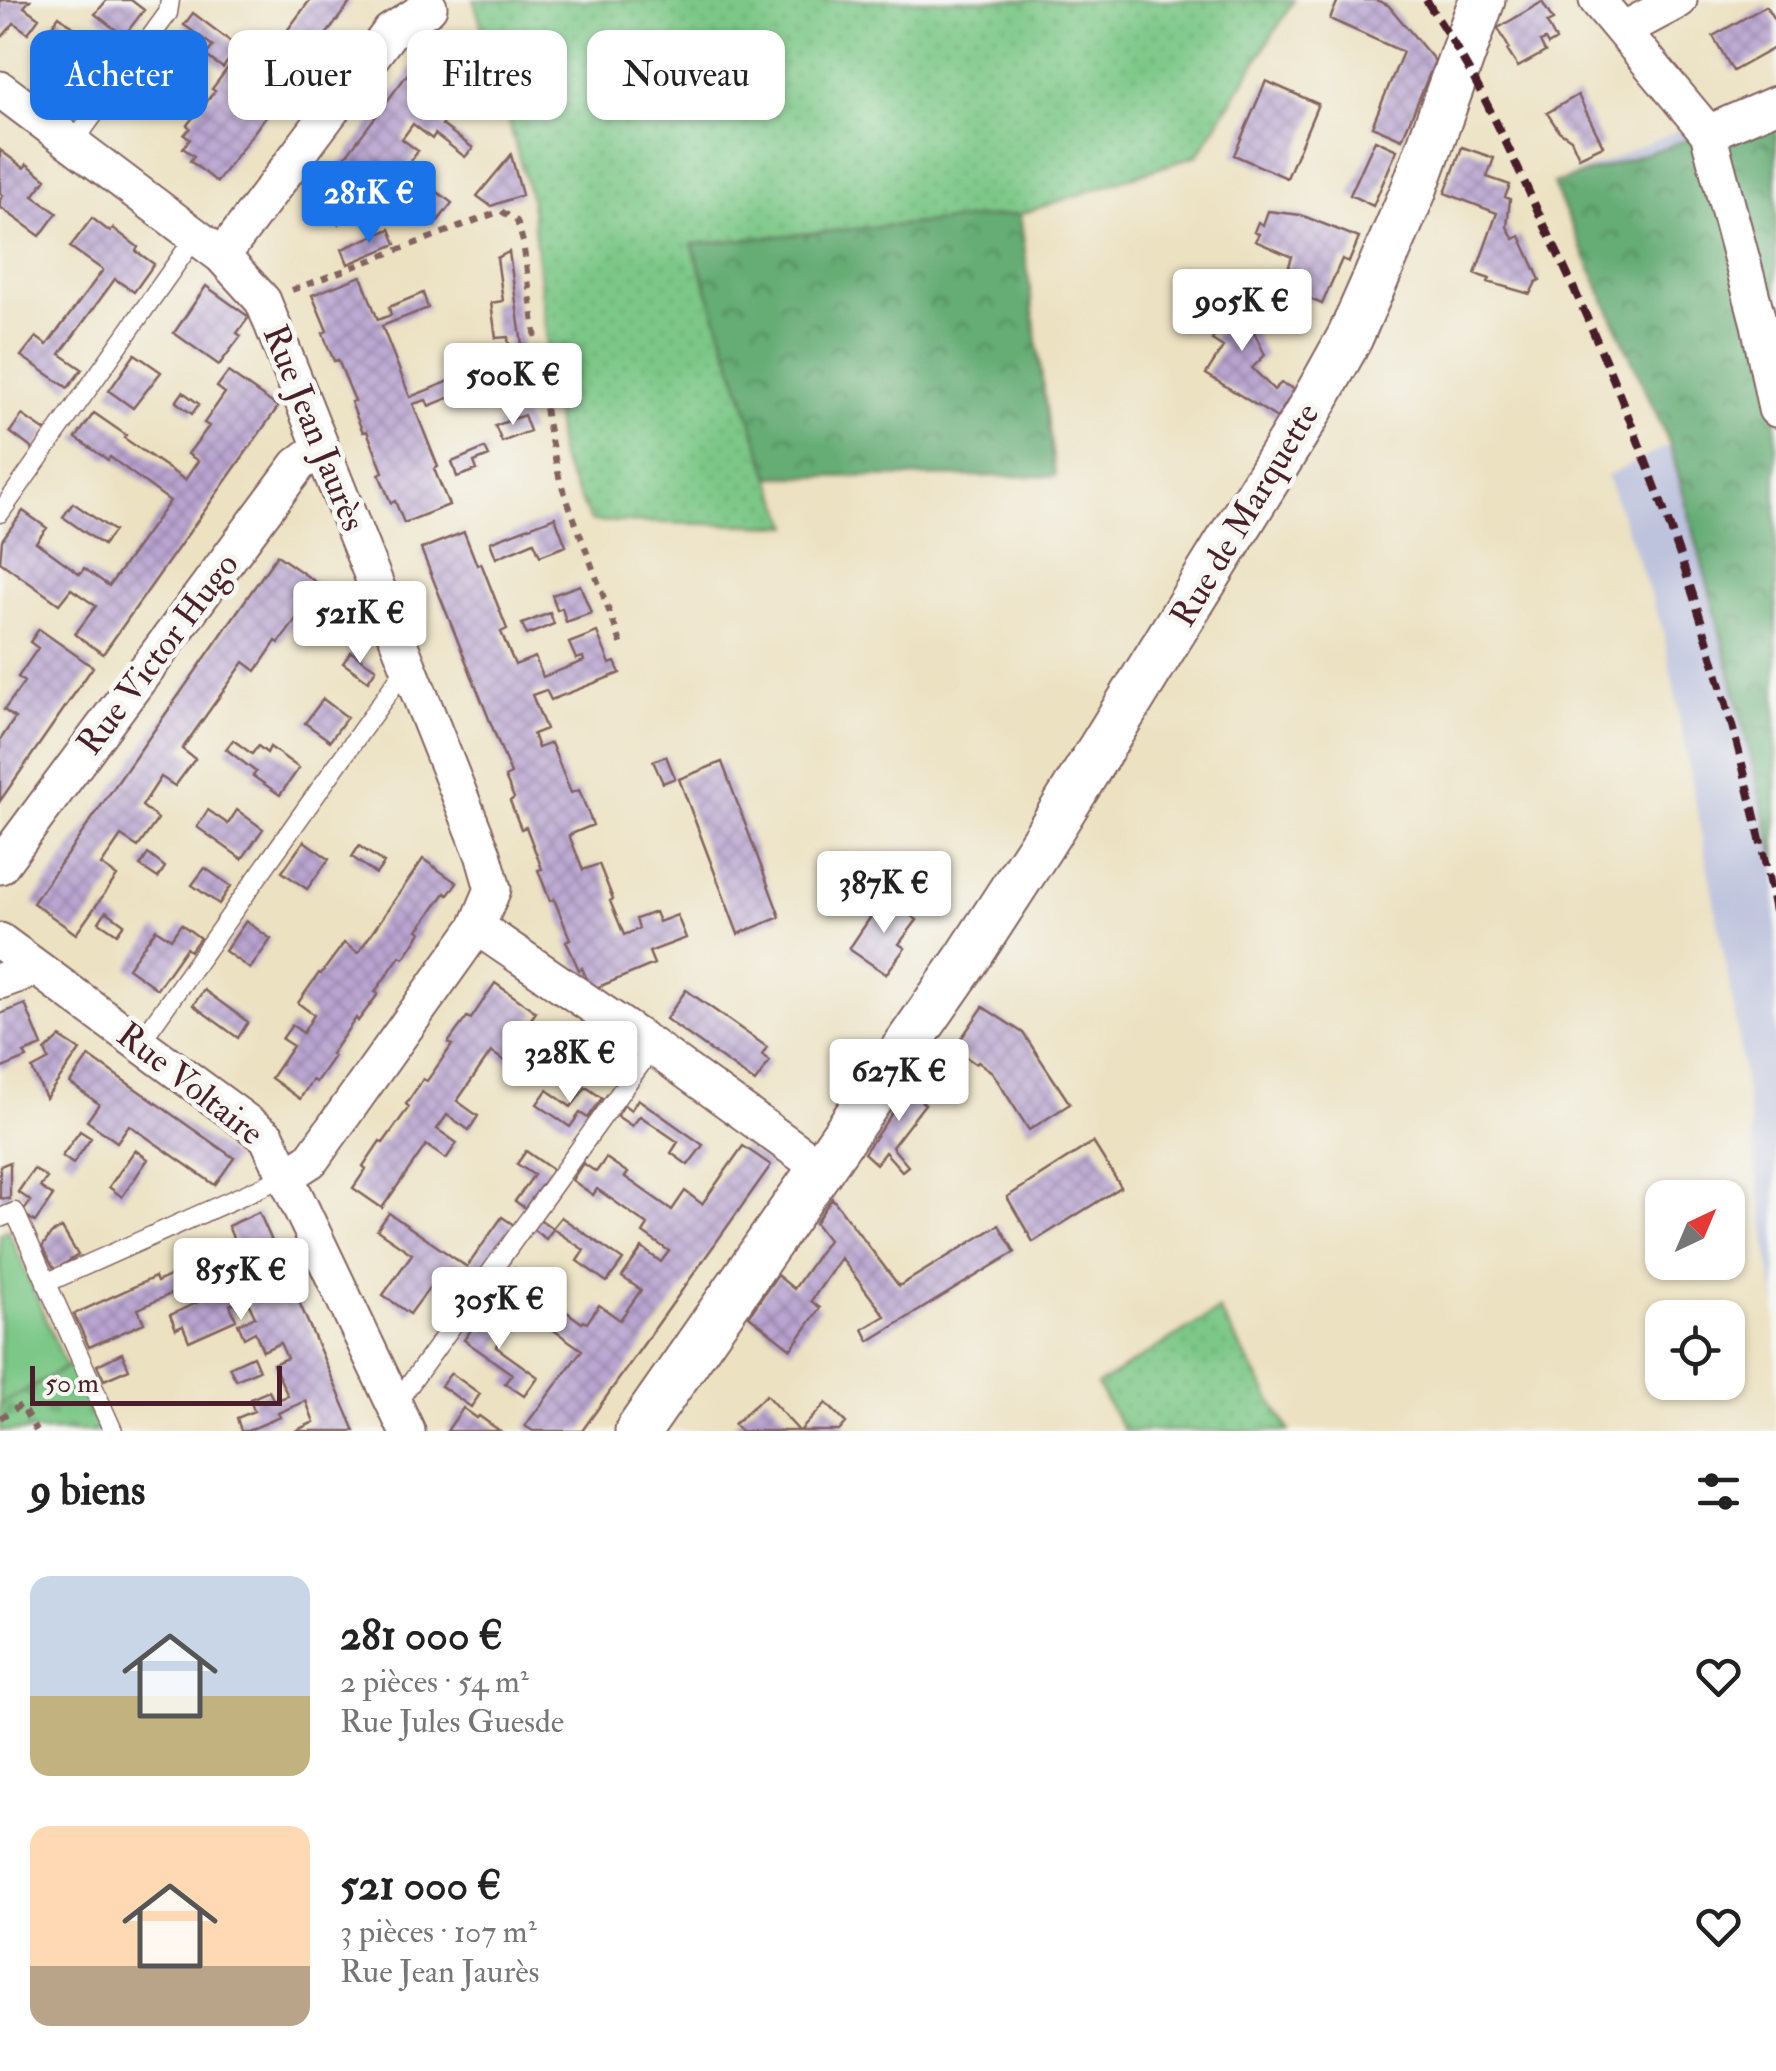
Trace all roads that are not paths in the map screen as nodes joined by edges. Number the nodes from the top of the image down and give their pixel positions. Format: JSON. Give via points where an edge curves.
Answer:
{"nodes":[{"id":1,"x":170,"y":0,"type":"edge"},
{"id":2,"x":1482,"y":0,"type":"edge"},
{"id":3,"x":1597,"y":0,"type":"edge"},
{"id":4,"x":1678,"y":0,"type":"edge"},
{"id":5,"x":429,"y":7,"type":"dead end"},
{"id":6,"x":1622,"y":30,"type":"junction"},
{"id":7,"x":0,"y":88,"type":"edge"},
{"id":8,"x":1776,"y":104,"type":"edge"},
{"id":9,"x":1708,"y":133,"type":"junction"},
{"id":10,"x":73,"y":143,"type":"junction"},
{"id":11,"x":209,"y":246,"type":"junction"},
{"id":12,"x":1776,"y":409,"type":"edge"},
{"id":13,"x":321,"y":448,"type":"junction"},
{"id":14,"x":0,"y":513,"type":"edge"},
{"id":15,"x":408,"y":664,"type":"junction"},
{"id":16,"x":0,"y":866,"type":"edge"},
{"id":17,"x":477,"y":927,"type":"junction"},
{"id":18,"x":0,"y":941,"type":"edge"},
{"id":19,"x":36,"y":968,"type":"junction"},
{"id":20,"x":0,"y":981,"type":"edge"},
{"id":21,"x":139,"y":1044,"type":"junction"},
{"id":22,"x":653,"y":1048,"type":"junction"},
{"id":23,"x":822,"y":1170,"type":"junction"},
{"id":24,"x":286,"y":1176,"type":"junction"},
{"id":25,"x":0,"y":1218,"type":"edge"},
{"id":26,"x":46,"y":1283,"type":"junction"},
{"id":27,"x":401,"y":1418,"type":"edge"},
{"id":28,"x":113,"y":1431,"type":"edge"},
{"id":29,"x":638,"y":1431,"type":"edge"}],
"edges":[{"from":1,"to":10,"type":"lane","via":[[168,13]]},
{"from":2,"to":23,"type":"street","name":"Rue de Marquette","via":[[1413,192],[1350,337],[1288,447],[1041,846]]},
{"from":3,"to":6,"type":"street"},
{"from":4,"to":6,"type":"street"},
{"from":5,"to":11,"type":"street","via":[[390,32]]},
{"from":6,"to":9,"type":"street"},
{"from":7,"to":10,"type":"street","name":"Rue Jean Jaurès"},
{"from":8,"to":9,"type":"street"},
{"from":9,"to":12,"type":"street"},
{"from":10,"to":11,"type":"street","name":"Rue Jean Jaurès"},
{"from":11,"to":13,"type":"street","name":"Rue Jean Jaurès","via":[[264,301]]},
{"from":11,"to":14,"type":"lane"},
{"from":13,"to":15,"type":"street","name":"Rue Jean Jaurès"},
{"from":13,"to":16,"type":"street","name":"Rue Victor Hugo","via":[[298,465]]},
{"from":15,"to":17,"type":"street","name":"Rue Jean Jaurès","via":[[493,889]]},
{"from":15,"to":21,"type":"lane"},
{"from":17,"to":22,"type":"street"},
{"from":17,"to":24,"type":"street","name":"Rue Jean Jaurès","via":[[311,1160]]},
{"from":18,"to":19,"type":"street","name":"Rue Voltaire"},
{"from":19,"to":20,"type":"street"},
{"from":19,"to":21,"type":"street","name":"Rue Voltaire"},
{"from":21,"to":24,"type":"street","name":"Rue Voltaire","via":[[267,1137]]},
{"from":22,"to":23,"type":"street"},
{"from":22,"to":27,"type":"lane"},
{"from":23,"to":29,"type":"street","name":"Rue de Marquette"},
{"from":24,"to":26,"type":"lane"},
{"from":24,"to":27,"type":"street","name":"Rue Voltaire"},
{"from":25,"to":26,"type":"lane","via":[[14,1212]]},
{"from":26,"to":28,"type":"lane"}]}
